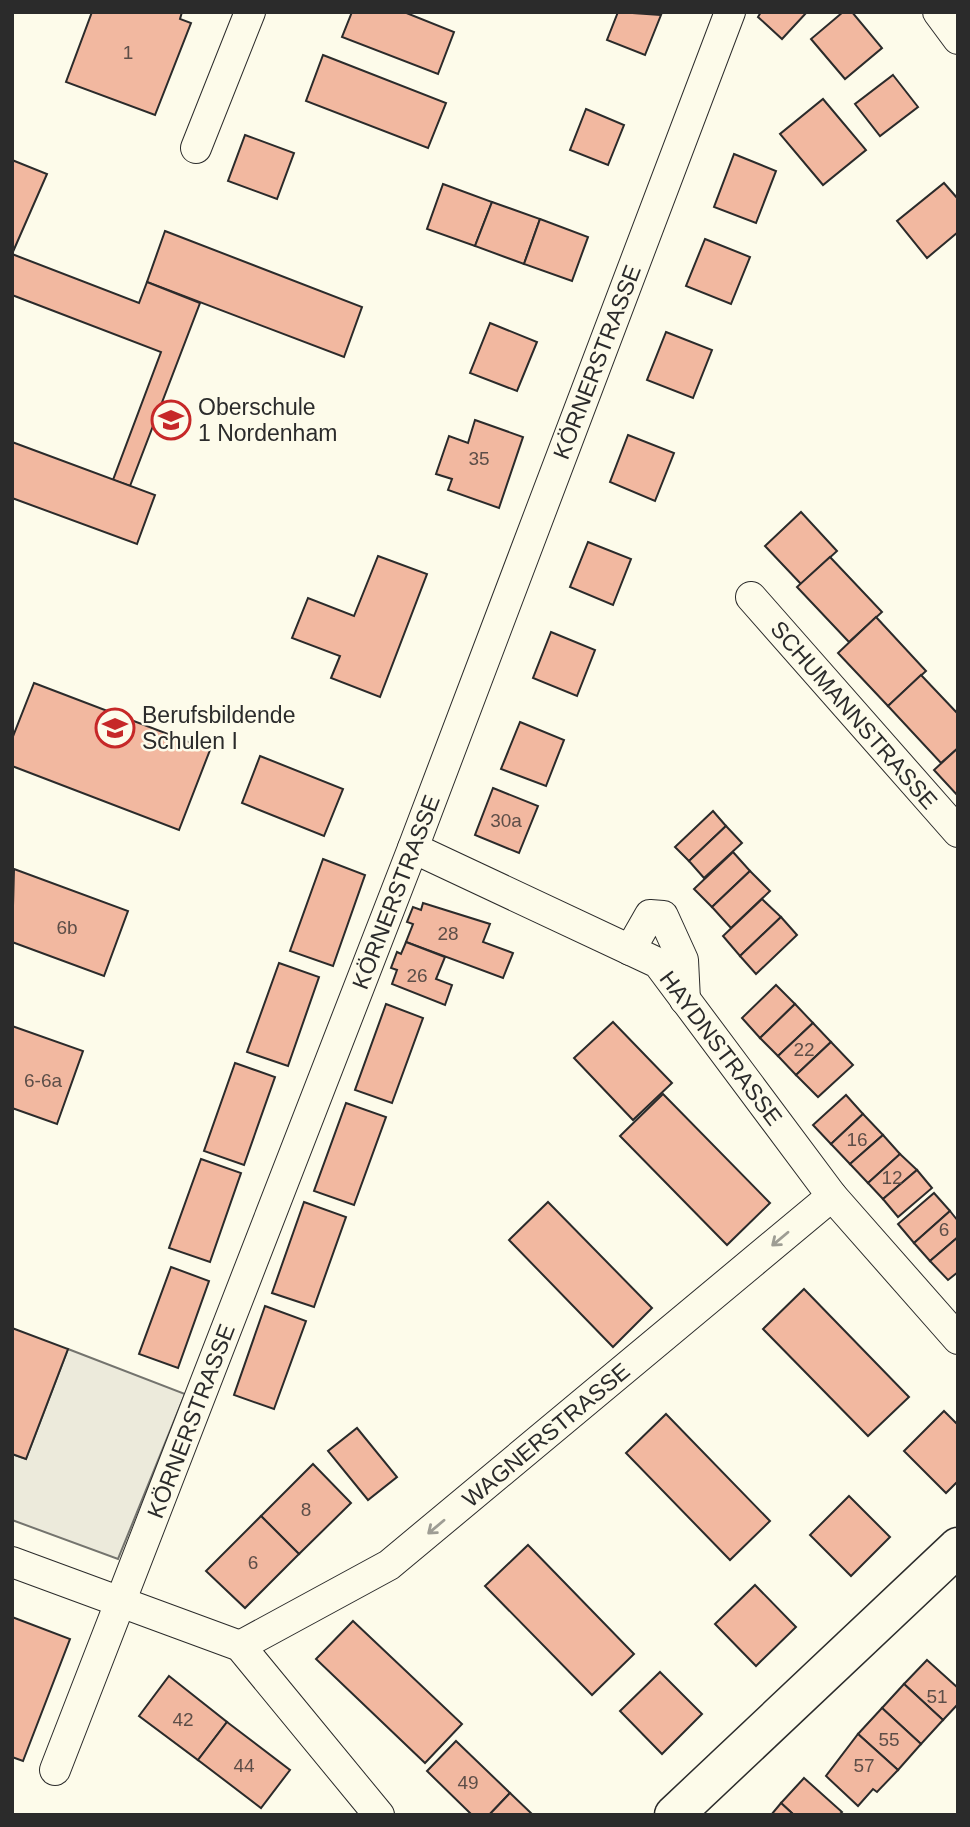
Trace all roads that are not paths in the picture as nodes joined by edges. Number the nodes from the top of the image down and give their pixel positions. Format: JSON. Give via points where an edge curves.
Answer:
{"nodes":[{"id":1,"x":250,"y":12,"type":"edge"},
{"id":2,"x":730,"y":12,"type":"edge"},
{"id":3,"x":938,"y":12,"type":"edge"},
{"id":4,"x":958,"y":39,"type":"edge"},
{"id":5,"x":196,"y":148,"type":"dead end"},
{"id":6,"x":751,"y":597,"type":"dead end"},
{"id":7,"x":958,"y":832,"type":"edge"},
{"id":8,"x":413,"y":848,"type":"junction"},
{"id":9,"x":630,"y":950,"type":"junction"},
{"id":10,"x":685,"y":1000,"type":"junction"},
{"id":11,"x":832,"y":1196,"type":"junction"},
{"id":12,"x":958,"y":1339,"type":"edge"},
{"id":13,"x":958,"y":1547,"type":"edge"},
{"id":14,"x":12,"y":1562,"type":"edge"},
{"id":15,"x":121,"y":1603,"type":"junction"},
{"id":16,"x":240,"y":1646,"type":"junction"},
{"id":17,"x":55,"y":1770,"type":"dead end"},
{"id":18,"x":379,"y":1815,"type":"edge"},
{"id":19,"x":674,"y":1815,"type":"edge"}],
"edges":[{"from":1,"to":5,"type":"street"},
{"from":2,"to":8,"type":"street","name":"KÖRNERSTRASSE"},
{"from":3,"to":4,"type":"street"},
{"from":6,"to":7,"type":"street","name":"SCHUMANNSTRASSE"},
{"from":8,"to":9,"type":"street","name":"HAYDNSTRASSE"},
{"from":8,"to":15,"type":"street","name":"KÖRNERSTRASSE"},
{"from":9,"to":10,"type":"street","name":"HAYDNSTRASSE","via":[[658,964]]},
{"from":9,"to":10,"type":"street","via":[[650,915],[663,916],[683,960]]},
{"from":10,"to":11,"type":"street","name":"HAYDNSTRASSE"},
{"from":11,"to":12,"type":"street","name":"HAYDNSTRASSE"},
{"from":11,"to":16,"type":"street","name":"WAGNERSTRASSE","one_way":true,"via":[[389,1565]]},
{"from":13,"to":19,"type":"street"},
{"from":14,"to":15,"type":"street"},
{"from":15,"to":16,"type":"street"},
{"from":15,"to":17,"type":"street","name":"KÖRNERSTRASSE"},
{"from":16,"to":18,"type":"street"}]}
